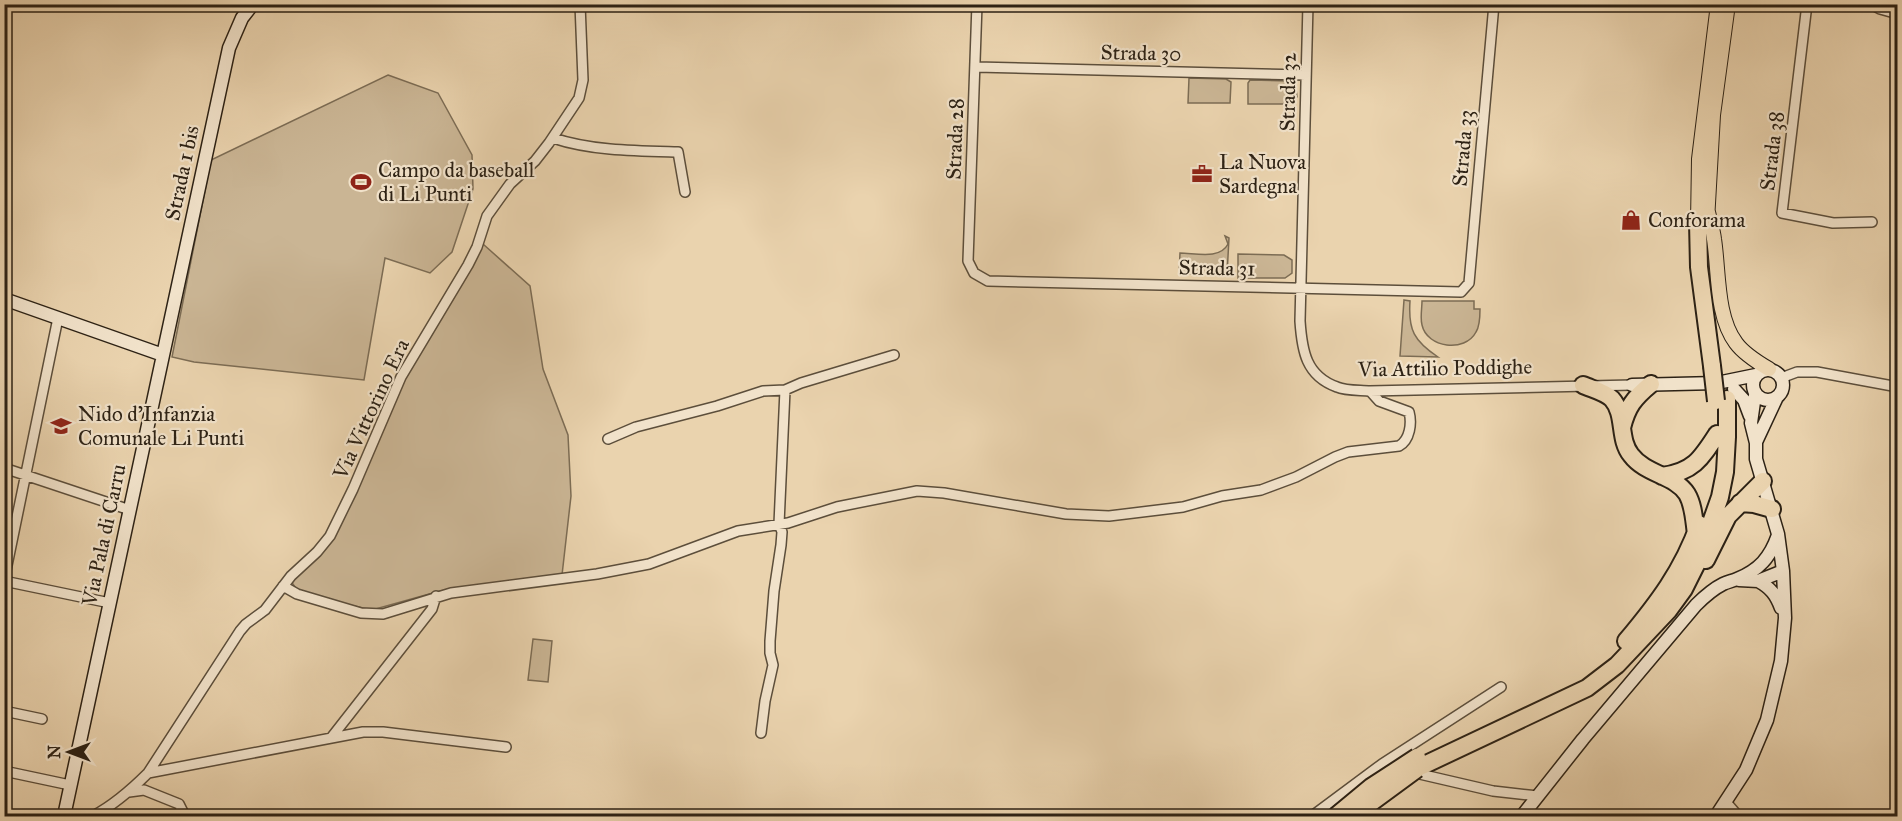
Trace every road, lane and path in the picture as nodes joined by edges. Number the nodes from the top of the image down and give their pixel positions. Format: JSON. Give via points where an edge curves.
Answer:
{"nodes":[{"id":1,"x":253,"y":4,"type":"edge"},
{"id":2,"x":580,"y":4,"type":"edge"},
{"id":3,"x":977,"y":4,"type":"edge"},
{"id":4,"x":1308,"y":4,"type":"edge"},
{"id":5,"x":1494,"y":4,"type":"edge"},
{"id":6,"x":1718,"y":4,"type":"edge"},
{"id":7,"x":1728,"y":4,"type":"edge"},
{"id":8,"x":1808,"y":4,"type":"edge"},
{"id":9,"x":1871,"y":4,"type":"edge"},
{"id":10,"x":1898,"y":14,"type":"edge"},
{"id":11,"x":976,"y":67,"type":"junction"},
{"id":12,"x":1306,"y":75,"type":"junction"},
{"id":13,"x":553,"y":138,"type":"junction"},
{"id":14,"x":685,"y":192,"type":"dead end"},
{"id":15,"x":1704,"y":218,"type":"junction"},
{"id":16,"x":1872,"y":222,"type":"dead end"},
{"id":17,"x":974,"y":273,"type":"joint"},
{"id":18,"x":1301,"y":288,"type":"junction"},
{"id":19,"x":1461,"y":292,"type":"joint"},
{"id":20,"x":4,"y":299,"type":"edge"},
{"id":21,"x":58,"y":318,"type":"junction"},
{"id":22,"x":163,"y":355,"type":"junction"},
{"id":23,"x":894,"y":355,"type":"dead end"},
{"id":24,"x":1762,"y":372,"type":"junction"},
{"id":25,"x":1781,"y":378,"type":"junction"},
{"id":26,"x":1717,"y":383,"type":"junction"},
{"id":27,"x":1651,"y":384,"type":"junction"},
{"id":28,"x":1583,"y":385,"type":"junction"},
{"id":29,"x":1632,"y":385,"type":"junction"},
{"id":30,"x":1898,"y":387,"type":"edge"},
{"id":31,"x":784,"y":390,"type":"junction"},
{"id":32,"x":1370,"y":391,"type":"junction"},
{"id":33,"x":1755,"y":394,"type":"junction"},
{"id":34,"x":1726,"y":396,"type":"junction"},
{"id":35,"x":1777,"y":397,"type":"junction"},
{"id":36,"x":1619,"y":412,"type":"junction"},
{"id":37,"x":1751,"y":423,"type":"junction"},
{"id":38,"x":1622,"y":429,"type":"junction"},
{"id":39,"x":1717,"y":434,"type":"junction"},
{"id":40,"x":609,"y":439,"type":"dead end"},
{"id":41,"x":1756,"y":443,"type":"junction"},
{"id":42,"x":4,"y":468,"type":"edge"},
{"id":43,"x":25,"y":476,"type":"junction"},
{"id":44,"x":1662,"y":477,"type":"junction"},
{"id":45,"x":1763,"y":482,"type":"junction"},
{"id":46,"x":1740,"y":503,"type":"junction"},
{"id":47,"x":1772,"y":509,"type":"junction"},
{"id":48,"x":130,"y":510,"type":"junction"},
{"id":49,"x":779,"y":524,"type":"junction"},
{"id":50,"x":1696,"y":534,"type":"junction"},
{"id":51,"x":1778,"y":534,"type":"junction"},
{"id":52,"x":1783,"y":571,"type":"junction"},
{"id":53,"x":1754,"y":577,"type":"junction"},
{"id":54,"x":4,"y":580,"type":"edge"},
{"id":55,"x":283,"y":586,"type":"junction"},
{"id":56,"x":1684,"y":589,"type":"junction"},
{"id":57,"x":436,"y":596,"type":"junction"},
{"id":58,"x":110,"y":603,"type":"junction"},
{"id":59,"x":1785,"y":618,"type":"junction"},
{"id":60,"x":1501,"y":687,"type":"dead end"},
{"id":61,"x":4,"y":711,"type":"edge"},
{"id":62,"x":42,"y":719,"type":"dead end"},
{"id":63,"x":761,"y":733,"type":"dead end"},
{"id":64,"x":331,"y":738,"type":"junction"},
{"id":65,"x":506,"y":747,"type":"dead end"},
{"id":66,"x":1419,"y":762,"type":"junction"},
{"id":67,"x":1382,"y":764,"type":"junction"},
{"id":68,"x":4,"y":771,"type":"edge"},
{"id":69,"x":148,"y":773,"type":"junction"},
{"id":70,"x":70,"y":785,"type":"junction"},
{"id":71,"x":129,"y":792,"type":"junction"},
{"id":72,"x":1538,"y":796,"type":"junction"},
{"id":73,"x":1726,"y":802,"type":"junction"},
{"id":74,"x":64,"y":816,"type":"edge"},
{"id":75,"x":93,"y":816,"type":"edge"},
{"id":76,"x":187,"y":816,"type":"edge"},
{"id":77,"x":1312,"y":816,"type":"edge"},
{"id":78,"x":1336,"y":816,"type":"edge"},
{"id":79,"x":1353,"y":816,"type":"edge"},
{"id":80,"x":1522,"y":816,"type":"edge"},
{"id":81,"x":1716,"y":816,"type":"edge"},
{"id":82,"x":1738,"y":816,"type":"edge"}],
"edges":[{"from":1,"to":22,"type":"street","name":"Strada 1 bis","via":[[229,48]]},
{"from":2,"to":13,"type":"street","name":"Via Vittorino Era","via":[[582,91]]},
{"from":3,"to":11,"type":"street","name":"Strada 28"},
{"from":4,"to":12,"type":"street","name":"Strada 32"},
{"from":5,"to":19,"type":"street","name":"Strada 33","via":[[1469,283]]},
{"from":6,"to":15,"type":"main road","via":[[1699,159]]},
{"from":7,"to":15,"type":"main road"},
{"from":8,"to":16,"type":"street","name":"Strada 38","via":[[1782,213],[1833,223]]},
{"from":9,"to":10,"type":"street"},
{"from":11,"to":12,"type":"street","name":"Strada 30"},
{"from":11,"to":17,"type":"street","name":"Strada 28","via":[[968,261]]},
{"from":12,"to":18,"type":"street","name":"Strada 32"},
{"from":13,"to":14,"type":"street","via":[[572,144],[678,152]]},
{"from":13,"to":55,"type":"street","name":"Via Vittorino Era","via":[[510,184],[487,216],[468,265],[401,377],[330,536]]},
{"from":15,"to":24,"type":"main road","via":[[1714,238],[1725,324]]},
{"from":15,"to":34,"type":"highway","bridge":true,"via":[[1699,267]]},
{"from":17,"to":18,"type":"street","name":"Strada 31","via":[[988,281]]},
{"from":18,"to":19,"type":"street","name":"Strada 31"},
{"from":18,"to":32,"type":"street","name":"Via Attilio Poddighe","via":[[1302,345],[1309,365],[1319,378],[1338,388]]},
{"from":20,"to":21,"type":"street"},
{"from":21,"to":22,"type":"street"},
{"from":21,"to":43,"type":"street"},
{"from":22,"to":48,"type":"street","name":"Via Pala di Carru"},
{"from":23,"to":31,"type":"street"},
{"from":24,"to":25,"type":"street","via":[[1776,372]]},
{"from":24,"to":26,"type":"street"},
{"from":24,"to":33,"type":"street","via":[[1752,384]]},
{"from":25,"to":30,"type":"street","via":[[1797,372],[1816,372]]},
{"from":25,"to":35,"type":"street","via":[[1783,389]]},
{"from":26,"to":27,"type":"street"},
{"from":26,"to":34,"type":"street"},
{"from":27,"to":29,"type":"street"},
{"from":27,"to":38,"type":"highway","via":[[1636,396]]},
{"from":28,"to":29,"type":"street","name":"Via Attilio Poddighe"},
{"from":28,"to":32,"type":"street","name":"Via Attilio Poddighe"},
{"from":28,"to":36,"type":"highway","via":[[1611,399]]},
{"from":29,"to":36,"type":"highway"},
{"from":31,"to":40,"type":"street","via":[[763,391],[636,427]]},
{"from":31,"to":49,"type":"street"},
{"from":32,"to":49,"type":"street","via":[[1379,402],[1409,411],[1405,443],[1348,452],[1261,490],[1183,507],[1100,516],[917,491]]},
{"from":33,"to":34,"type":"street"},
{"from":33,"to":35,"type":"street","via":[[1763,400]]},
{"from":33,"to":37,"type":"street"},
{"from":34,"to":37,"type":"street","via":[[1744,400]]},
{"from":34,"to":39,"type":"highway"},
{"from":34,"to":56,"type":"highway","via":[[1725,472],[1720,496]]},
{"from":35,"to":41,"type":"street"},
{"from":36,"to":38,"type":"highway"},
{"from":37,"to":41,"type":"street"},
{"from":38,"to":44,"type":"highway","via":[[1629,454],[1642,468]]},
{"from":39,"to":44,"type":"highway","via":[[1701,459],[1690,468]]},
{"from":39,"to":50,"type":"highway","via":[[1709,494]]},
{"from":41,"to":45,"type":"street"},
{"from":42,"to":43,"type":"street"},
{"from":43,"to":48,"type":"street"},
{"from":43,"to":54,"type":"street"},
{"from":44,"to":50,"type":"highway","via":[[1677,483],[1686,494]]},
{"from":45,"to":46,"type":"highway"},
{"from":45,"to":47,"type":"street"},
{"from":46,"to":47,"type":"highway"},
{"from":46,"to":56,"type":"highway","via":[[1728,516],[1700,571]]},
{"from":47,"to":51,"type":"street"},
{"from":48,"to":58,"type":"street","name":"Via Pala di Carru"},
{"from":49,"to":57,"type":"street","via":[[738,531],[664,559],[616,571]]},
{"from":49,"to":63,"type":"street","via":[[782,532],[772,621],[772,665]]},
{"from":50,"to":66,"type":"highway","via":[[1662,597],[1622,647],[1591,672]]},
{"from":51,"to":52,"type":"street"},
{"from":51,"to":53,"type":"street","via":[[1767,560]]},
{"from":52,"to":53,"type":"street","via":[[1768,568]]},
{"from":52,"to":59,"type":"street"},
{"from":53,"to":59,"type":"street","via":[[1776,596]]},
{"from":53,"to":72,"type":"street","via":[[1724,584],[1696,605]]},
{"from":54,"to":58,"type":"street"},
{"from":55,"to":57,"type":"street","via":[[297,594],[374,614]]},
{"from":55,"to":69,"type":"street","name":"Via Vittorino Era","via":[[265,610],[240,631]]},
{"from":56,"to":66,"type":"highway","via":[[1635,647],[1587,688]]},
{"from":57,"to":64,"type":"street","via":[[432,609]]},
{"from":58,"to":70,"type":"street","name":"Via Pala di Carru"},
{"from":59,"to":73,"type":"street","via":[[1781,661],[1767,720],[1746,770]]},
{"from":60,"to":67,"type":"street"},
{"from":61,"to":62,"type":"street"},
{"from":64,"to":65,"type":"street","via":[[383,732]]},
{"from":64,"to":69,"type":"street"},
{"from":66,"to":78,"type":"highway","bridge":true,"via":[[1371,786]]},
{"from":66,"to":79,"type":"highway","bridge":true},
{"from":67,"to":72,"type":"street","via":[[1483,789]]},
{"from":67,"to":77,"type":"street"},
{"from":68,"to":70,"type":"street"},
{"from":69,"to":71,"type":"street","name":"Via Vittorino Era"},
{"from":70,"to":74,"type":"street","name":"Via Pala di Carru"},
{"from":71,"to":75,"type":"street","name":"Via Vittorino Era"},
{"from":71,"to":76,"type":"street","via":[[144,790],[179,804]]},
{"from":72,"to":80,"type":"street"},
{"from":73,"to":81,"type":"street"},
{"from":73,"to":82,"type":"street"}]}
